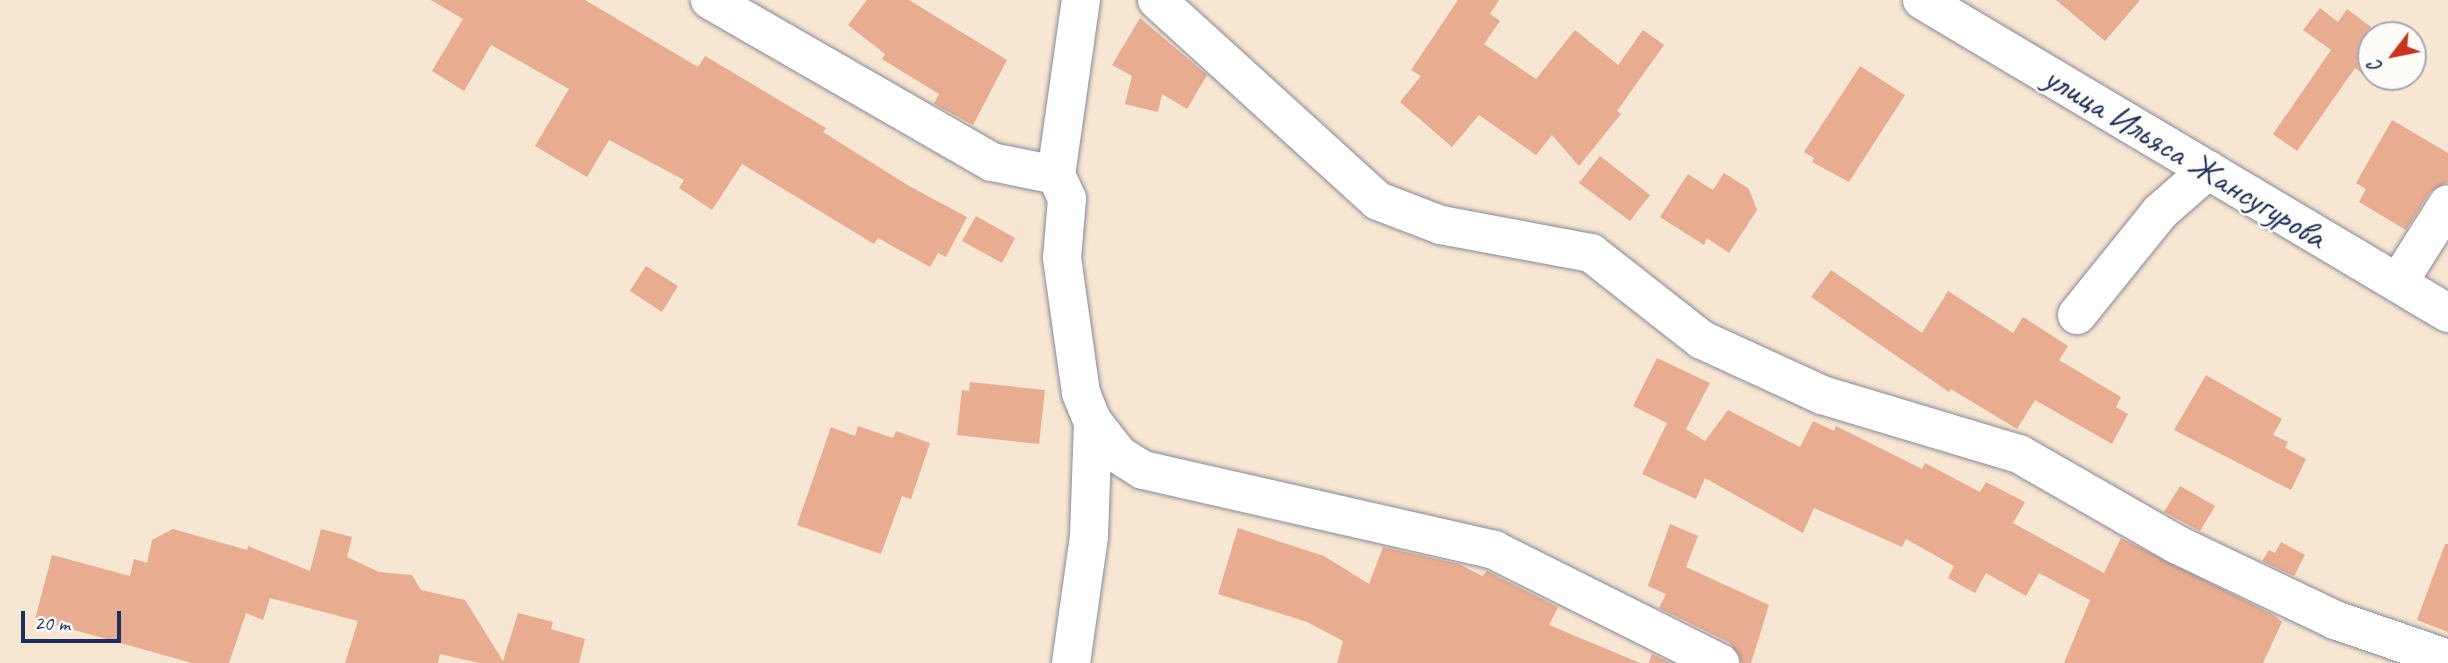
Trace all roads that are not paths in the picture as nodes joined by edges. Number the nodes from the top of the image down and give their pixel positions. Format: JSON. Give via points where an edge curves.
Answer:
{"nodes":[{"id":1,"x":710,"y":0,"type":"edge"},
{"id":2,"x":1081,"y":0,"type":"edge"},
{"id":3,"x":1157,"y":0,"type":"edge"},
{"id":4,"x":1922,"y":0,"type":"edge"},
{"id":5,"x":2208,"y":170,"type":"junction"},
{"id":6,"x":1056,"y":175,"type":"junction"},
{"id":7,"x":2448,"y":204,"type":"edge"},
{"id":8,"x":2398,"y":283,"type":"junction"},
{"id":9,"x":2448,"y":313,"type":"edge"},
{"id":10,"x":2077,"y":315,"type":"dead end"},
{"id":11,"x":1093,"y":422,"type":"junction"},
{"id":12,"x":2448,"y":659,"type":"edge"},
{"id":13,"x":1070,"y":663,"type":"edge"},
{"id":14,"x":1720,"y":663,"type":"edge"}],
"edges":[{"from":1,"to":6,"type":"street","via":[[992,162]]},
{"from":2,"to":6,"type":"street"},
{"from":3,"to":12,"type":"street","via":[[1378,201],[1441,225],[1591,253],[1702,340],[1822,395],[2019,454],[2214,562],[2334,620]]},
{"from":4,"to":5,"type":"street","name":"улица Ильяса Жансугурова"},
{"from":5,"to":8,"type":"street","name":"улица Ильяса Жансугурова"},
{"from":5,"to":10,"type":"street","via":[[2160,212]]},
{"from":6,"to":11,"type":"street","via":[[1067,199],[1062,258],[1081,393]]},
{"from":7,"to":8,"type":"street"},
{"from":8,"to":9,"type":"street","name":"улица Ильяса Жансугурова"},
{"from":11,"to":13,"type":"street","via":[[1090,536]]},
{"from":11,"to":14,"type":"street","via":[[1119,455],[1143,470],[1493,550]]}]}
